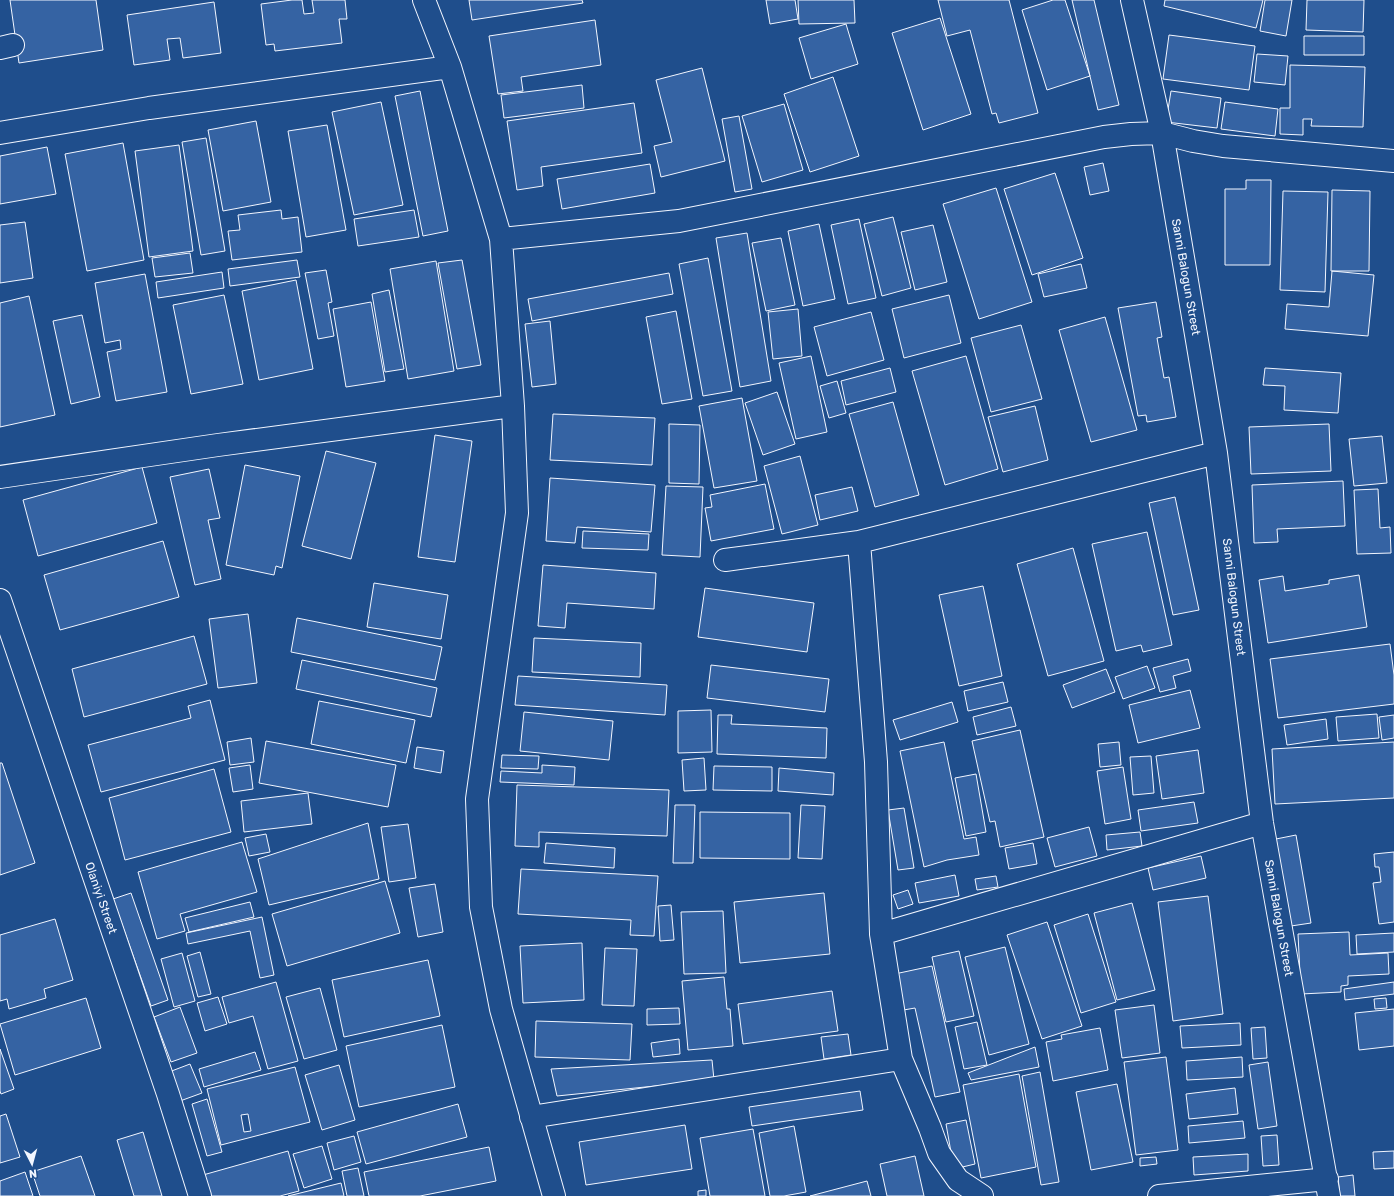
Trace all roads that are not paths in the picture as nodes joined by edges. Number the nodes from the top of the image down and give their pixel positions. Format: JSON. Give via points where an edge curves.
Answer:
{"nodes":[{"id":1,"x":424,"y":0,"type":"edge"},
{"id":2,"x":1132,"y":0,"type":"edge"},
{"id":3,"x":450,"y":67,"type":"junction"},
{"id":4,"x":0,"y":133,"type":"edge"},
{"id":5,"x":1162,"y":133,"type":"junction"},
{"id":6,"x":1394,"y":161,"type":"edge"},
{"id":7,"x":501,"y":239,"type":"junction"},
{"id":8,"x":513,"y":406,"type":"junction"},
{"id":9,"x":1216,"y":453,"type":"junction"},
{"id":10,"x":0,"y":477,"type":"edge"},
{"id":11,"x":859,"y":542,"type":"junction"},
{"id":12,"x":725,"y":560,"type":"dead end"},
{"id":13,"x":0,"y":600,"type":"edge"},
{"id":14,"x":1262,"y":823,"type":"junction"},
{"id":15,"x":881,"y":934,"type":"junction"},
{"id":16,"x":901,"y":1059,"type":"junction"},
{"id":17,"x":532,"y":1117,"type":"junction"},
{"id":18,"x":1328,"y":1188,"type":"edge"},
{"id":19,"x":200,"y":1196,"type":"edge"},
{"id":20,"x":554,"y":1196,"type":"edge"},
{"id":21,"x":982,"y":1196,"type":"edge"},
{"id":22,"x":1160,"y":1196,"type":"edge"}],
"edges":[{"from":1,"to":3,"type":"street"},
{"from":2,"to":5,"type":"street","name":"Sanni Balogun Street"},
{"from":3,"to":4,"type":"street","via":[[149,108]]},
{"from":3,"to":7,"type":"street"},
{"from":5,"to":6,"type":"street","via":[[1223,146]]},
{"from":5,"to":7,"type":"street","via":[[1104,136],[679,221]]},
{"from":5,"to":9,"type":"street","name":"Sanni Balogun Street"},
{"from":7,"to":8,"type":"street"},
{"from":8,"to":10,"type":"street"},
{"from":8,"to":17,"type":"street","via":[[517,513],[477,799],[481,907],[501,1009]]},
{"from":9,"to":11,"type":"street"},
{"from":9,"to":14,"type":"street","name":"Sanni Balogun Street"},
{"from":11,"to":12,"type":"street"},
{"from":11,"to":15,"type":"street","via":[[876,762]]},
{"from":13,"to":19,"type":"street","name":"Olaniyi Street","via":[[168,1094]]},
{"from":14,"to":15,"type":"street"},
{"from":14,"to":18,"type":"street","name":"Sanni Balogun Street"},
{"from":15,"to":16,"type":"street"},
{"from":16,"to":17,"type":"street"},
{"from":16,"to":21,"type":"street","via":[[939,1153],[958,1180]]},
{"from":17,"to":20,"type":"street"},
{"from":18,"to":22,"type":"street"}]}
